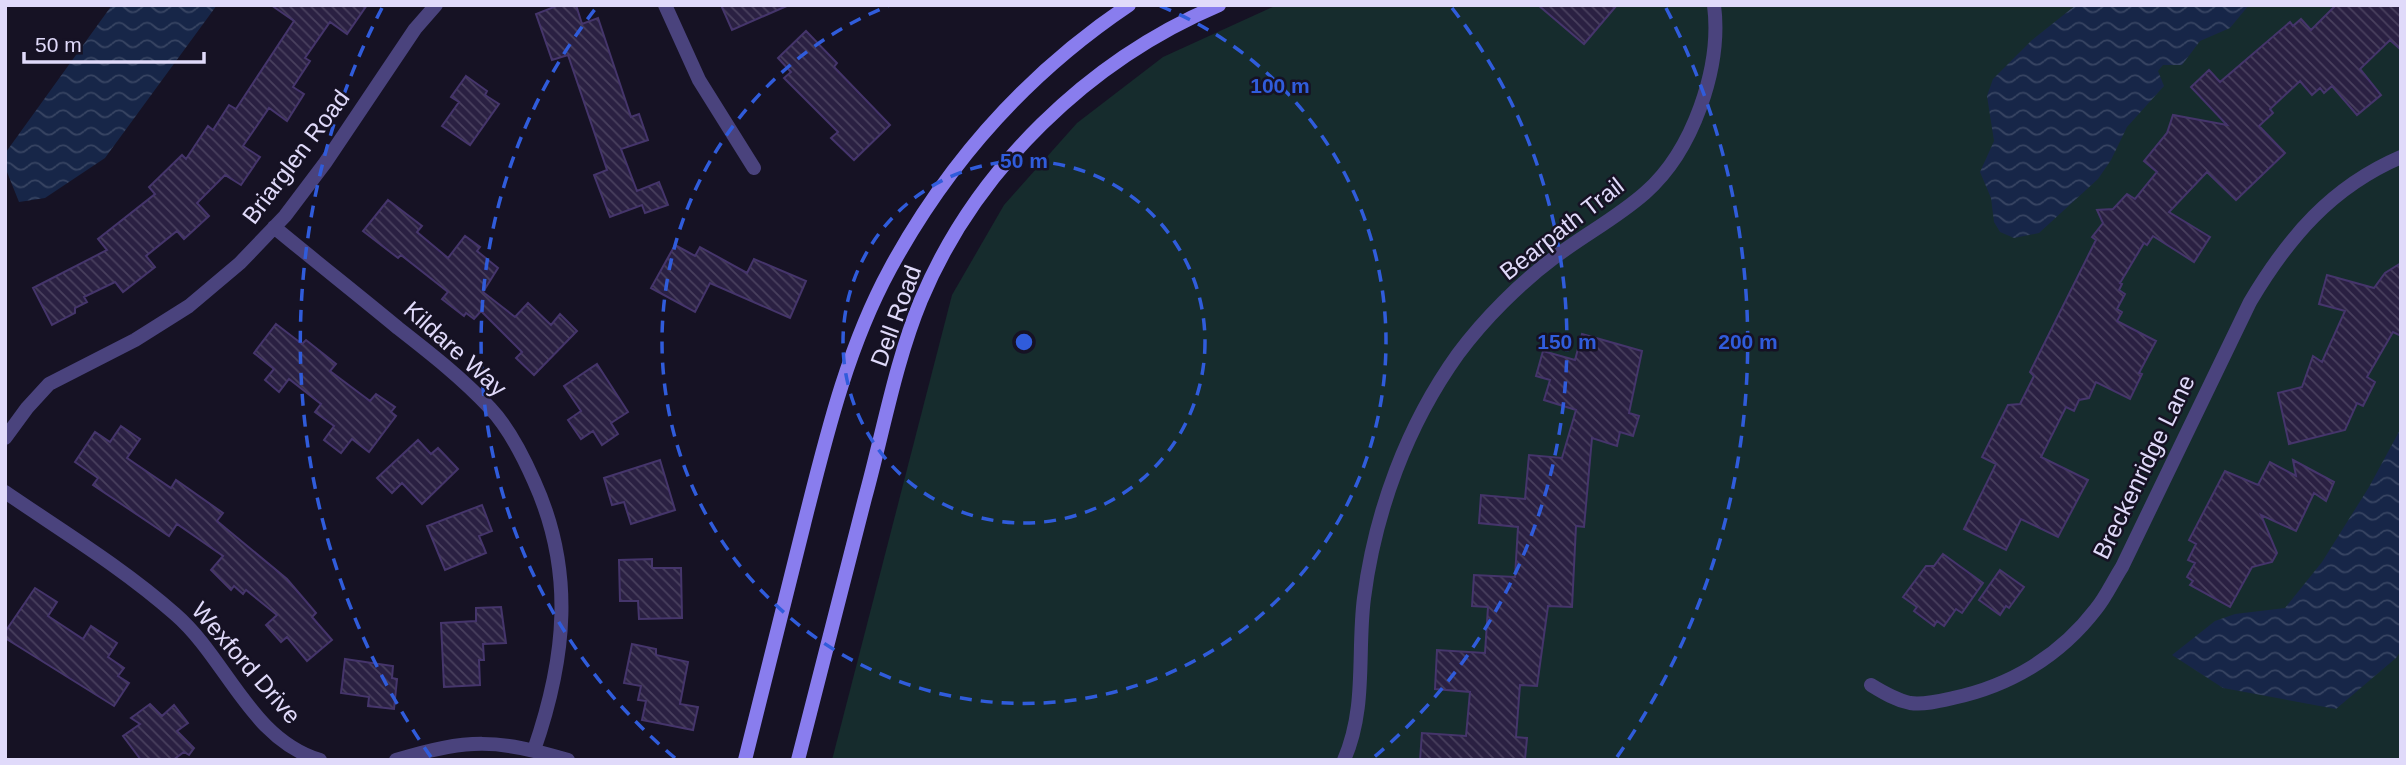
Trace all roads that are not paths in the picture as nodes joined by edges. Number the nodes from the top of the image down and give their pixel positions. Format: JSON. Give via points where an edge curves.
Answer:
{"nodes":[{"id":1,"x":436,"y":5,"type":"edge"},
{"id":2,"x":665,"y":5,"type":"edge"},
{"id":3,"x":1129,"y":5,"type":"edge"},
{"id":4,"x":1219,"y":5,"type":"edge"},
{"id":5,"x":1714,"y":5,"type":"edge"},
{"id":6,"x":2401,"y":157,"type":"edge"},
{"id":7,"x":754,"y":168,"type":"dead end"},
{"id":8,"x":274,"y":227,"type":"junction"},
{"id":9,"x":5,"y":439,"type":"edge"},
{"id":10,"x":5,"y":492,"type":"edge"},
{"id":11,"x":1871,"y":685,"type":"dead end"},
{"id":12,"x":534,"y":750,"type":"junction"},
{"id":13,"x":318,"y":759,"type":"edge"},
{"id":14,"x":396,"y":760,"type":"edge"},
{"id":15,"x":568,"y":760,"type":"edge"},
{"id":16,"x":745,"y":760,"type":"edge"},
{"id":17,"x":798,"y":760,"type":"edge"},
{"id":18,"x":1344,"y":760,"type":"edge"}],
"edges":[{"from":1,"to":8,"type":"street","name":"Briarglen Road"},
{"from":2,"to":7,"type":"street","via":[[699,80]]},
{"from":3,"to":16,"type":"main road","name":"Dell Road","via":[[1086,34],[982,133],[920,217],[889,271],[841,387]]},
{"from":4,"to":17,"type":"main road","name":"Dell Road","via":[[1129,52],[1034,131],[943,256],[921,301],[898,375]]},
{"from":5,"to":18,"type":"street","name":"Bearpath Trail","via":[[1713,64],[1700,111],[1677,153],[1647,192],[1552,258],[1504,303],[1459,353],[1424,410],[1395,470],[1376,534],[1364,600],[1358,711]]},
{"from":6,"to":11,"type":"street","name":"Breckenridge Lane","via":[[2337,193],[2274,261],[2122,567],[2097,608],[2064,643],[2026,673],[1982,692],[1912,703]]},
{"from":8,"to":9,"type":"street","name":"Briarglen Road","via":[[189,306],[49,384]]},
{"from":8,"to":12,"type":"street","name":"Kildare Way","via":[[450,370],[492,410],[524,458],[548,511],[561,568],[562,613],[553,682]]},
{"from":10,"to":13,"type":"street","name":"Wexford Drive","via":[[139,584],[177,616],[213,653],[260,721],[285,743]]},
{"from":12,"to":14,"type":"street","via":[[488,743],[449,744]]},
{"from":12,"to":15,"type":"street"}]}
